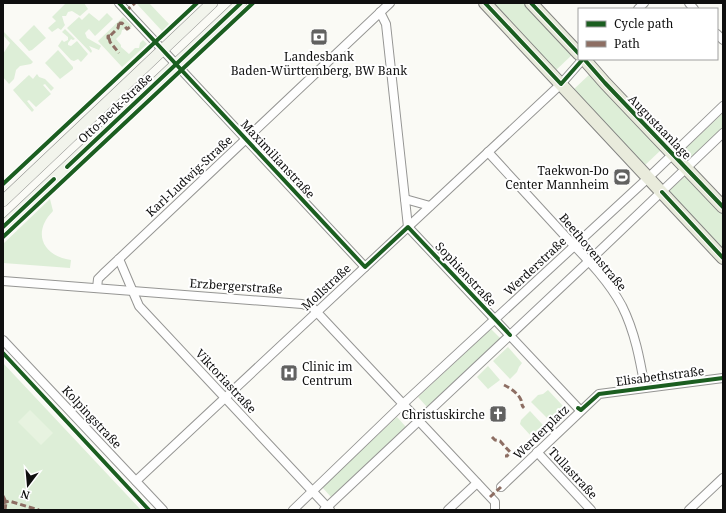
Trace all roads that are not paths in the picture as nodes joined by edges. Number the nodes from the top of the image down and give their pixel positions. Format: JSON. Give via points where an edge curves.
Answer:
{"nodes":[{"id":1,"x":119,"y":3,"type":"edge"},
{"id":2,"x":212,"y":3,"type":"edge"},
{"id":3,"x":241,"y":3,"type":"edge"},
{"id":4,"x":390,"y":3,"type":"edge"},
{"id":5,"x":485,"y":3,"type":"edge"},
{"id":6,"x":531,"y":3,"type":"edge"},
{"id":7,"x":380,"y":12,"type":"junction"},
{"id":8,"x":162,"y":50,"type":"junction"},
{"id":9,"x":578,"y":53,"type":"edge"},
{"id":10,"x":583,"y":60,"type":"edge"},
{"id":11,"x":585,"y":60,"type":"edge"},
{"id":12,"x":176,"y":64,"type":"junction"},
{"id":13,"x":560,"y":84,"type":"junction"},
{"id":14,"x":723,"y":106,"type":"edge"},
{"id":15,"x":723,"y":134,"type":"edge"},
{"id":16,"x":245,"y":139,"type":"junction"},
{"id":17,"x":488,"y":152,"type":"junction"},
{"id":18,"x":672,"y":153,"type":"junction"},
{"id":19,"x":686,"y":168,"type":"junction"},
{"id":20,"x":648,"y":178,"type":"junction"},
{"id":21,"x":662,"y":192,"type":"junction"},
{"id":22,"x":405,"y":199,"type":"junction"},
{"id":23,"x":3,"y":201,"type":"edge"},
{"id":24,"x":430,"y":206,"type":"junction"},
{"id":25,"x":723,"y":207,"type":"edge"},
{"id":26,"x":408,"y":226,"type":"junction"},
{"id":27,"x":3,"y":227,"type":"edge"},
{"id":28,"x":575,"y":246,"type":"junction"},
{"id":29,"x":723,"y":258,"type":"edge"},
{"id":30,"x":119,"y":259,"type":"junction"},
{"id":31,"x":589,"y":262,"type":"junction"},
{"id":32,"x":365,"y":267,"type":"junction"},
{"id":33,"x":3,"y":281,"type":"edge"},
{"id":34,"x":97,"y":288,"type":"junction"},
{"id":35,"x":132,"y":291,"type":"junction"},
{"id":36,"x":316,"y":312,"type":"junction"},
{"id":37,"x":495,"y":319,"type":"junction"},
{"id":38,"x":510,"y":335,"type":"junction"},
{"id":39,"x":3,"y":340,"type":"edge"},
{"id":40,"x":723,"y":378,"type":"edge"},
{"id":41,"x":645,"y":388,"type":"junction"},
{"id":42,"x":599,"y":394,"type":"joint"},
{"id":43,"x":225,"y":398,"type":"junction"},
{"id":44,"x":403,"y":404,"type":"junction"},
{"id":45,"x":578,"y":408,"type":"dead end"},
{"id":46,"x":419,"y":420,"type":"junction"},
{"id":47,"x":537,"y":452,"type":"junction"},
{"id":48,"x":723,"y":478,"type":"edge"},
{"id":49,"x":136,"y":481,"type":"junction"},
{"id":50,"x":477,"y":483,"type":"junction"},
{"id":51,"x":501,"y":487,"type":"dead end"},
{"id":52,"x":312,"y":491,"type":"junction"},
{"id":53,"x":327,"y":509,"type":"edge"},
{"id":54,"x":163,"y":510,"type":"edge"},
{"id":55,"x":292,"y":510,"type":"edge"},
{"id":56,"x":448,"y":510,"type":"edge"},
{"id":57,"x":495,"y":510,"type":"edge"},
{"id":58,"x":592,"y":510,"type":"edge"},
{"id":59,"x":689,"y":510,"type":"edge"}],
"edges":[{"from":1,"to":8,"type":"street","name":"Maximilianstraße"},
{"from":2,"to":8,"type":"street","name":"Otto-Beck-Straße"},
{"from":3,"to":12,"type":"street","name":"Otto-Beck-Straße"},
{"from":4,"to":7,"type":"street","name":"Karl-Ludwig-Straße"},
{"from":5,"to":13,"type":"main road"},
{"from":6,"to":9,"type":"main road"},
{"from":7,"to":16,"type":"street","name":"Karl-Ludwig-Straße"},
{"from":7,"to":22,"type":"street","via":[[386,24]]},
{"from":8,"to":12,"type":"street","name":"Maximilianstraße"},
{"from":8,"to":23,"type":"street","name":"Otto-Beck-Straße"},
{"from":10,"to":13,"type":"street","name":"Mollstraße"},
{"from":11,"to":18,"type":"main road","name":"Augustaanlage"},
{"from":12,"to":16,"type":"street","name":"Maximilianstraße"},
{"from":12,"to":27,"type":"street","name":"Otto-Beck-Straße"},
{"from":13,"to":17,"type":"street","name":"Mollstraße"},
{"from":13,"to":20,"type":"main road"},
{"from":14,"to":18,"type":"street","name":"Werderstraße"},
{"from":15,"to":19,"type":"street"},
{"from":16,"to":30,"type":"street","name":"Karl-Ludwig-Straße"},
{"from":16,"to":32,"type":"street","name":"Maximilianstraße"},
{"from":17,"to":24,"type":"street","name":"Mollstraße"},
{"from":17,"to":28,"type":"street","name":"Beethovenstraße"},
{"from":18,"to":19,"type":"main road","name":"Augustaanlage"},
{"from":18,"to":20,"type":"street","name":"Werderstraße"},
{"from":19,"to":21,"type":"street"},
{"from":19,"to":25,"type":"main road","name":"Augustaanlage"},
{"from":20,"to":21,"type":"main road"},
{"from":20,"to":28,"type":"street","name":"Werderstraße"},
{"from":21,"to":29,"type":"main road"},
{"from":21,"to":31,"type":"street"},
{"from":22,"to":24,"type":"street"},
{"from":22,"to":26,"type":"street"},
{"from":24,"to":26,"type":"street","name":"Mollstraße"},
{"from":26,"to":32,"type":"street","name":"Mollstraße"},
{"from":26,"to":37,"type":"street","name":"Sophienstraße"},
{"from":28,"to":31,"type":"street","name":"Beethovenstraße"},
{"from":28,"to":37,"type":"street","name":"Werderstraße"},
{"from":30,"to":34,"type":"street","name":"Karl-Ludwig-Straße","via":[[98,279]]},
{"from":30,"to":35,"type":"street","name":"Viktoriastraße"},
{"from":31,"to":38,"type":"street"},
{"from":31,"to":41,"type":"street","name":"Beethovenstraße","via":[[613,292],[628,319],[640,358]]},
{"from":32,"to":36,"type":"street","name":"Mollstraße"},
{"from":33,"to":34,"type":"street","name":"Erzbergerstraße"},
{"from":34,"to":35,"type":"street","name":"Erzbergerstraße"},
{"from":35,"to":36,"type":"street","name":"Erzbergerstraße","via":[[302,304],[312,307]]},
{"from":35,"to":43,"type":"street","name":"Viktoriastraße","via":[[139,306]]},
{"from":36,"to":43,"type":"street","name":"Mollstraße"},
{"from":36,"to":44,"type":"street","name":"Erzbergerstraße"},
{"from":37,"to":38,"type":"street","name":"Sophienstraße"},
{"from":37,"to":44,"type":"street","name":"Werderstraße"},
{"from":38,"to":45,"type":"street","name":"Werderplatz"},
{"from":38,"to":46,"type":"street"},
{"from":39,"to":49,"type":"street","name":"Kolpingstraße"},
{"from":40,"to":41,"type":"street","name":"Elisabethstraße"},
{"from":41,"to":42,"type":"street","name":"Elisabethstraße"},
{"from":42,"to":47,"type":"street","name":"Werderplatz"},
{"from":43,"to":49,"type":"street","name":"Mollstraße"},
{"from":43,"to":52,"type":"street","name":"Viktoriastraße"},
{"from":44,"to":46,"type":"street","name":"Erzbergerstraße"},
{"from":44,"to":52,"type":"street","name":"Werderstraße"},
{"from":46,"to":50,"type":"street"},
{"from":46,"to":53,"type":"street"},
{"from":47,"to":51,"type":"street","name":"Werderplatz"},
{"from":47,"to":58,"type":"street","name":"Tullastraße"},
{"from":48,"to":59,"type":"street"},
{"from":49,"to":54,"type":"street","name":"Kolpingstraße"},
{"from":50,"to":56,"type":"street"},
{"from":50,"to":57,"type":"street","via":[[495,502]]},
{"from":52,"to":53,"type":"street","name":"Viktoriastraße"},
{"from":52,"to":55,"type":"street","name":"Werderstraße"}]}
